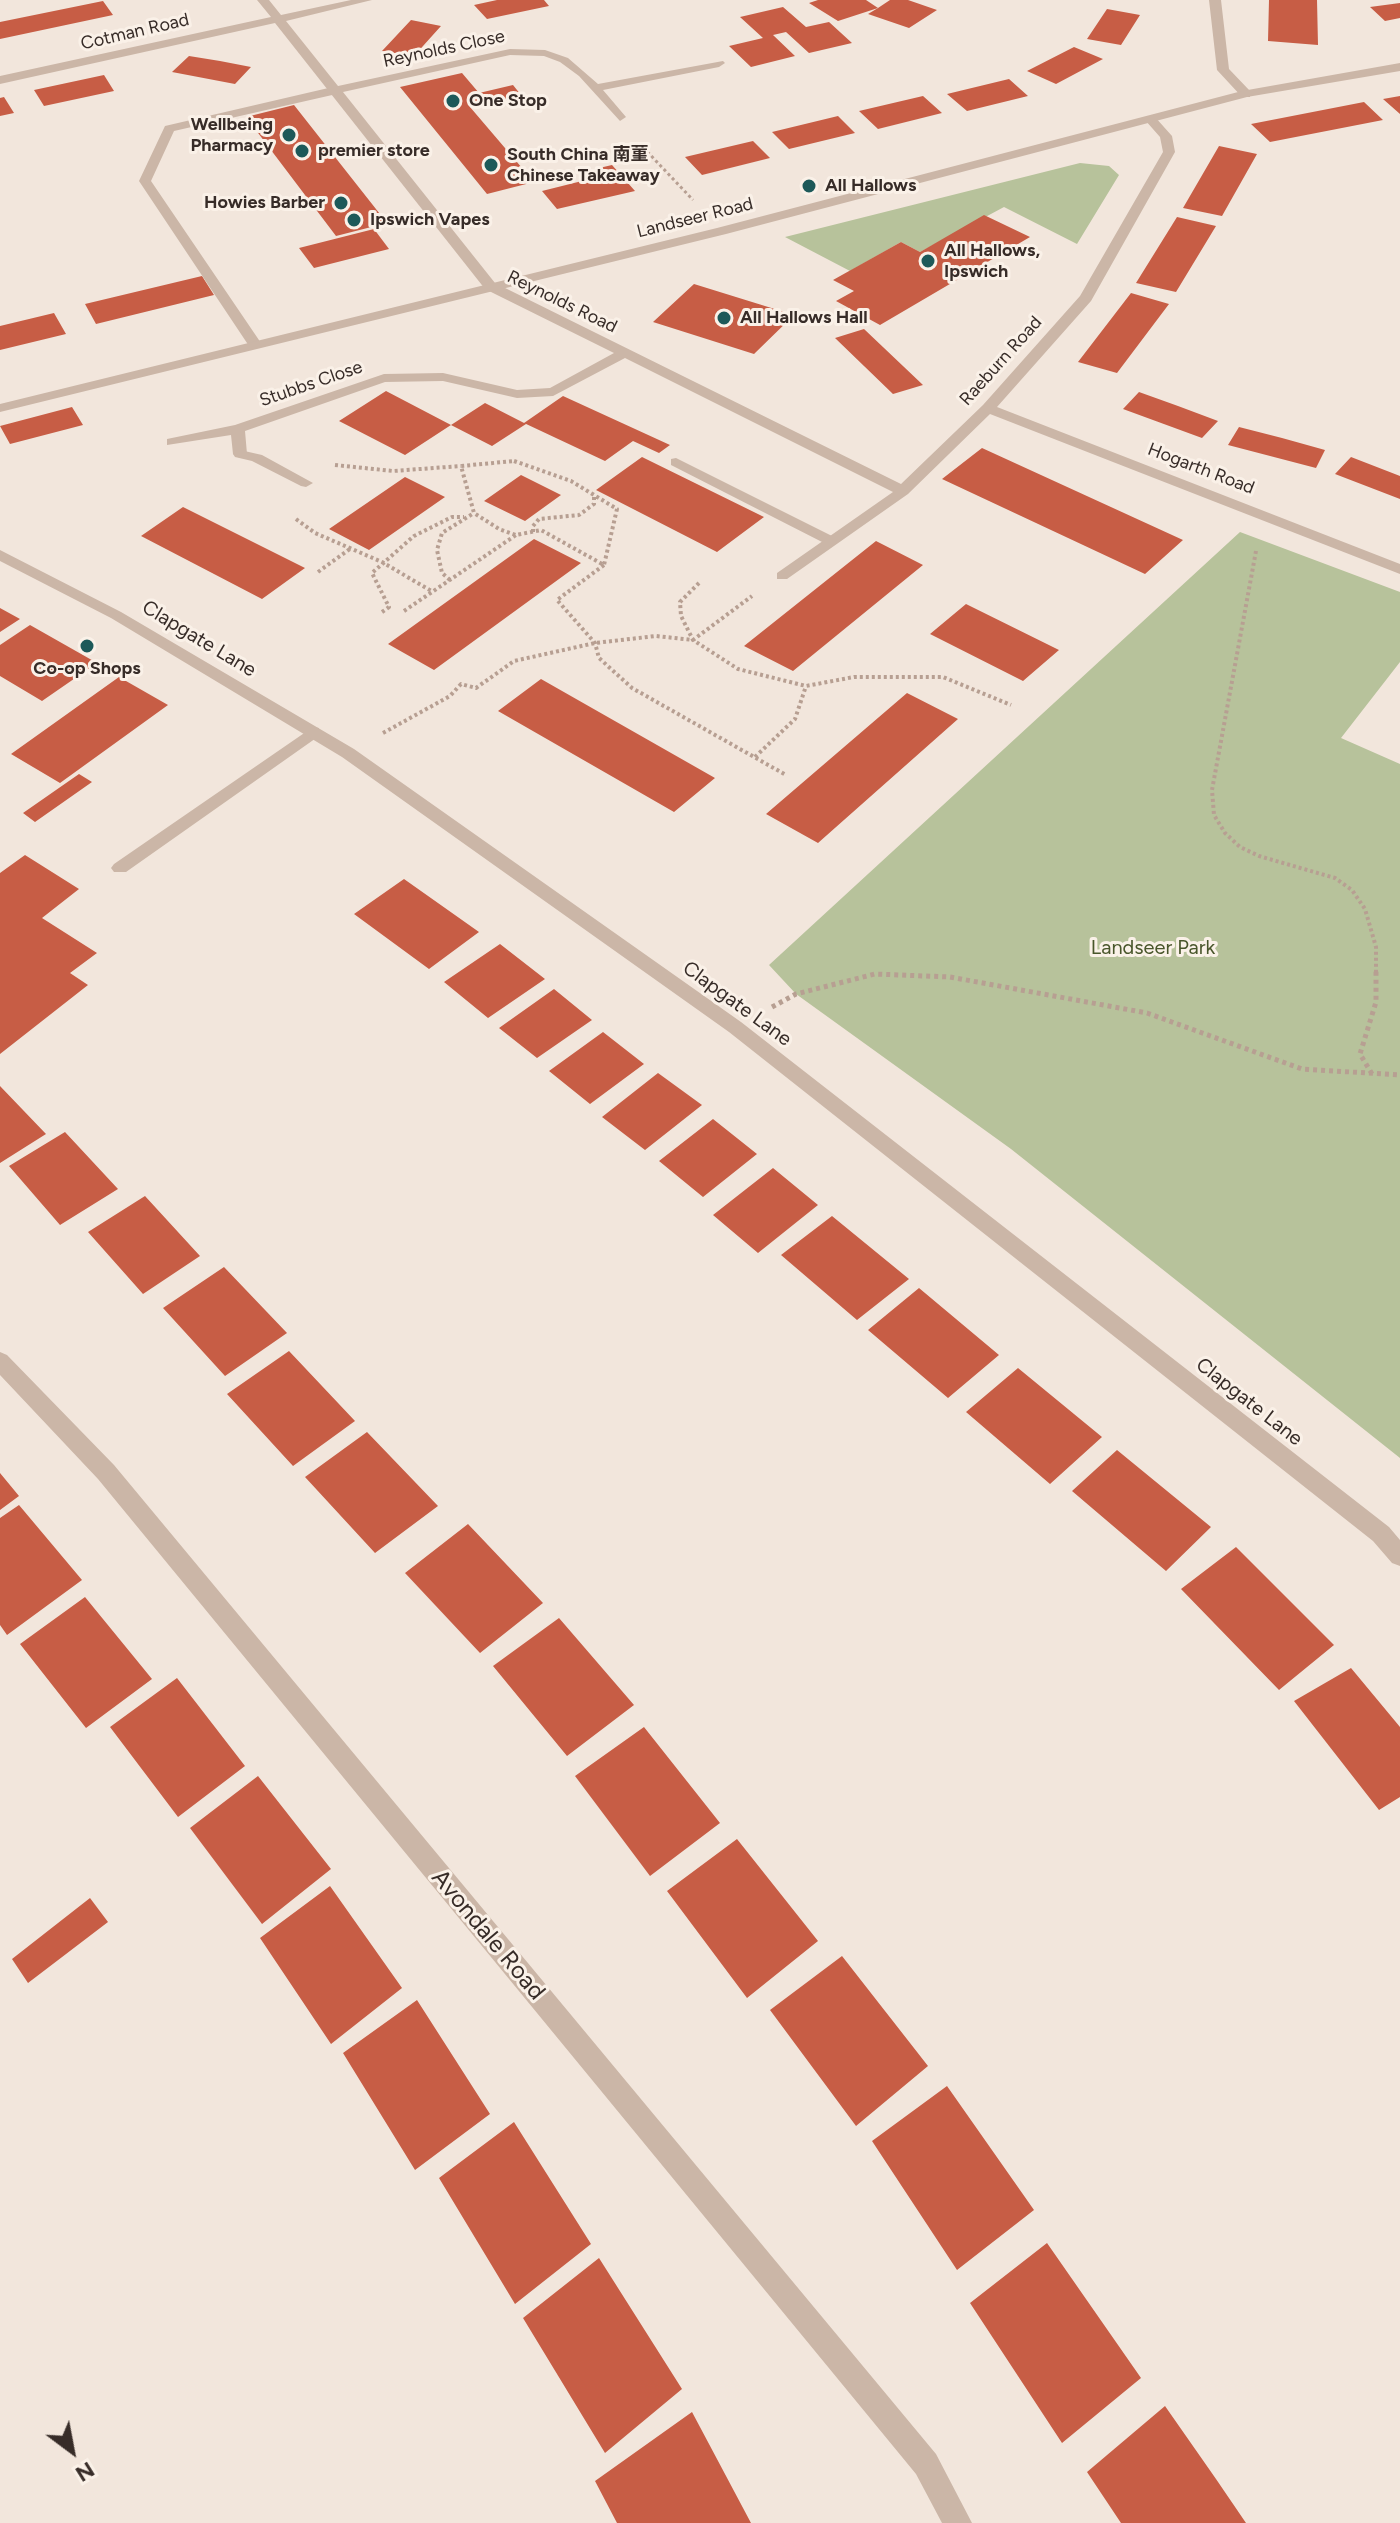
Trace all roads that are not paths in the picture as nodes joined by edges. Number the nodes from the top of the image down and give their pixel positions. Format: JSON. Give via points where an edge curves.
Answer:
{"nodes":[{"id":1,"x":263,"y":0,"type":"edge"},
{"id":2,"x":366,"y":0,"type":"edge"},
{"id":3,"x":1215,"y":0,"type":"edge"},
{"id":4,"x":278,"y":19,"type":"junction"},
{"id":5,"x":719,"y":63,"type":"dead end"},
{"id":6,"x":1400,"y":67,"type":"edge"},
{"id":7,"x":0,"y":80,"type":"edge"},
{"id":8,"x":596,"y":88,"type":"junction"},
{"id":9,"x":337,"y":90,"type":"junction"},
{"id":10,"x":1246,"y":94,"type":"junction"},
{"id":11,"x":620,"y":117,"type":"road end"},
{"id":12,"x":1151,"y":120,"type":"junction"},
{"id":13,"x":490,"y":286,"type":"junction"},
{"id":14,"x":256,"y":346,"type":"junction"},
{"id":15,"x":624,"y":353,"type":"junction"},
{"id":16,"x":0,"y":408,"type":"edge"},
{"id":17,"x":988,"y":408,"type":"junction"},
{"id":18,"x":238,"y":429,"type":"junction"},
{"id":19,"x":172,"y":442,"type":"dead end"},
{"id":20,"x":676,"y":462,"type":"dead end"},
{"id":21,"x":306,"y":483,"type":"road end"},
{"id":22,"x":903,"y":491,"type":"junction"},
{"id":23,"x":831,"y":541,"type":"junction"},
{"id":24,"x":0,"y":555,"type":"edge"},
{"id":25,"x":1400,"y":569,"type":"edge"},
{"id":26,"x":782,"y":576,"type":"road end"},
{"id":27,"x":313,"y":732,"type":"junction"},
{"id":28,"x":120,"y":868,"type":"dead end"},
{"id":29,"x":0,"y":1361,"type":"edge"},
{"id":30,"x":1400,"y":1556,"type":"edge"},
{"id":31,"x":958,"y":2523,"type":"edge"}],
"edges":[{"from":1,"to":4,"type":"street","name":"Reynolds Road"},
{"from":2,"to":4,"type":"street","name":"Cotman Road"},
{"from":3,"to":10,"type":"street","via":[[1223,70]]},
{"from":4,"to":7,"type":"street","name":"Cotman Road"},
{"from":4,"to":9,"type":"street","name":"Reynolds Road"},
{"from":5,"to":8,"type":"street"},
{"from":6,"to":10,"type":"street","name":"Landseer Road"},
{"from":8,"to":9,"type":"street","name":"Reynolds Close","via":[[564,60],[545,53],[510,52]]},
{"from":8,"to":11,"type":"street","name":"Reynolds Close"},
{"from":9,"to":13,"type":"street","name":"Reynolds Road"},
{"from":9,"to":14,"type":"street","name":"Reynolds Close","via":[[169,129],[145,181]]},
{"from":10,"to":12,"type":"street","name":"Landseer Road"},
{"from":12,"to":13,"type":"street","name":"Landseer Road"},
{"from":12,"to":17,"type":"street","name":"Raeburn Road","via":[[1166,136],[1169,152],[1145,197],[1086,298]]},
{"from":13,"to":14,"type":"street","name":"Landseer Road"},
{"from":13,"to":15,"type":"street","name":"Reynolds Road"},
{"from":14,"to":16,"type":"street","name":"Landseer Road"},
{"from":15,"to":18,"type":"street","name":"Stubbs Close","via":[[553,392],[517,394],[443,377],[384,378]]},
{"from":15,"to":22,"type":"street","name":"Reynolds Road"},
{"from":17,"to":22,"type":"street","name":"Raeburn Road"},
{"from":17,"to":25,"type":"street","name":"Hogarth Road"},
{"from":18,"to":19,"type":"street","name":"Stubbs Close"},
{"from":18,"to":21,"type":"street","via":[[240,454]]},
{"from":20,"to":23,"type":"street"},
{"from":22,"to":23,"type":"street","name":"Raeburn Road"},
{"from":23,"to":26,"type":"street","name":"Raeburn Road"},
{"from":24,"to":27,"type":"street","name":"Clapgate Lane","via":[[116,615]]},
{"from":27,"to":28,"type":"street"},
{"from":27,"to":30,"type":"street","name":"Clapgate Lane","via":[[735,1027],[1381,1534]]},
{"from":29,"to":31,"type":"street","name":"Avondale Road","via":[[106,1472],[916,2452]]}]}
